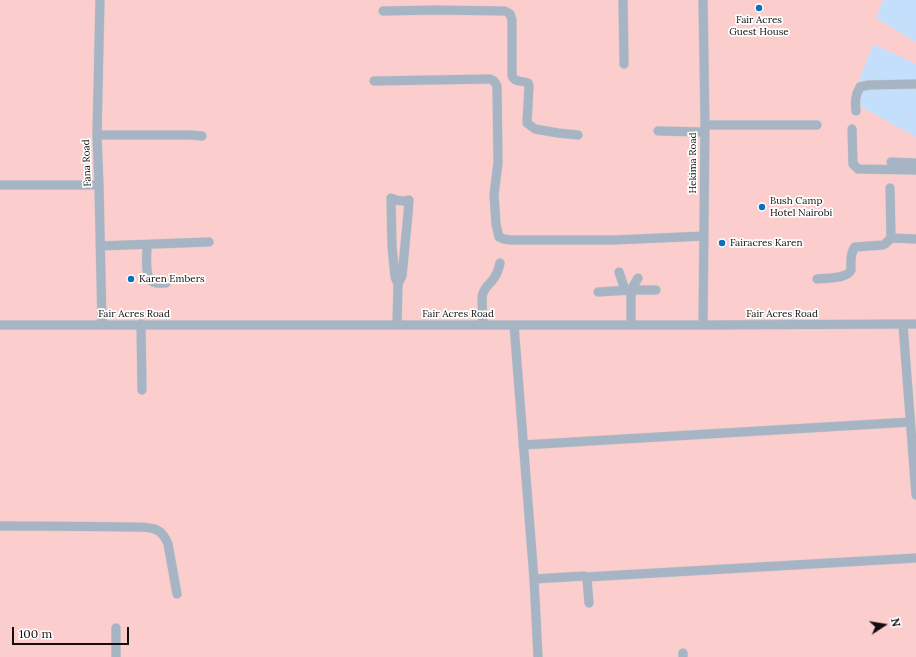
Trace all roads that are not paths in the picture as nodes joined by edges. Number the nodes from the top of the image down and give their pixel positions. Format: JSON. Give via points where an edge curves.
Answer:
{"nodes":[{"id":1,"x":100,"y":0,"type":"edge"},
{"id":2,"x":435,"y":0,"type":"edge"},
{"id":3,"x":623,"y":0,"type":"edge"},
{"id":4,"x":703,"y":0,"type":"edge"},
{"id":5,"x":436,"y":10,"type":"junction"},
{"id":6,"x":383,"y":11,"type":"dead end"},
{"id":7,"x":624,"y":64,"type":"dead end"},
{"id":8,"x":374,"y":80,"type":"dead end"},
{"id":9,"x":916,"y":84,"type":"edge"},
{"id":10,"x":856,"y":111,"type":"dead end"},
{"id":11,"x":817,"y":125,"type":"dead end"},
{"id":12,"x":704,"y":129,"type":"junction"},
{"id":13,"x":852,"y":129,"type":"dead end"},
{"id":14,"x":658,"y":131,"type":"dead end"},
{"id":15,"x":578,"y":134,"type":"dead end"},
{"id":16,"x":97,"y":135,"type":"junction"},
{"id":17,"x":202,"y":136,"type":"dead end"},
{"id":18,"x":891,"y":162,"type":"dead end"},
{"id":19,"x":916,"y":163,"type":"edge"},
{"id":20,"x":916,"y":170,"type":"edge"},
{"id":21,"x":0,"y":185,"type":"edge"},
{"id":22,"x":99,"y":185,"type":"junction"},
{"id":23,"x":890,"y":188,"type":"dead end"},
{"id":24,"x":392,"y":214,"type":"junction"},
{"id":25,"x":408,"y":214,"type":"junction"},
{"id":26,"x":704,"y":236,"type":"junction"},
{"id":27,"x":891,"y":238,"type":"junction"},
{"id":28,"x":916,"y":239,"type":"edge"},
{"id":29,"x":209,"y":242,"type":"dead end"},
{"id":30,"x":147,"y":245,"type":"junction"},
{"id":31,"x":100,"y":246,"type":"junction"},
{"id":32,"x":500,"y":263,"type":"dead end"},
{"id":33,"x":620,"y":272,"type":"dead end"},
{"id":34,"x":638,"y":278,"type":"dead end"},
{"id":35,"x":817,"y":279,"type":"dead end"},
{"id":36,"x":166,"y":283,"type":"dead end"},
{"id":37,"x":398,"y":284,"type":"junction"},
{"id":38,"x":628,"y":290,"type":"junction"},
{"id":39,"x":656,"y":290,"type":"dead end"},
{"id":40,"x":598,"y":292,"type":"dead end"},
{"id":41,"x":142,"y":324,"type":"junction"},
{"id":42,"x":903,"y":324,"type":"junction"},
{"id":43,"x":916,"y":324,"type":"edge"},
{"id":44,"x":0,"y":325,"type":"edge"},
{"id":45,"x":102,"y":325,"type":"junction"},
{"id":46,"x":397,"y":325,"type":"junction"},
{"id":47,"x":483,"y":325,"type":"junction"},
{"id":48,"x":514,"y":325,"type":"junction"},
{"id":49,"x":631,"y":325,"type":"junction"},
{"id":50,"x":703,"y":325,"type":"junction"},
{"id":51,"x":142,"y":390,"type":"dead end"},
{"id":52,"x":910,"y":422,"type":"junction"},
{"id":53,"x":523,"y":445,"type":"junction"},
{"id":54,"x":916,"y":496,"type":"edge"},
{"id":55,"x":0,"y":526,"type":"edge"},
{"id":56,"x":916,"y":558,"type":"edge"},
{"id":57,"x":586,"y":578,"type":"junction"},
{"id":58,"x":534,"y":579,"type":"junction"},
{"id":59,"x":177,"y":594,"type":"dead end"},
{"id":60,"x":589,"y":603,"type":"dead end"},
{"id":61,"x":116,"y":628,"type":"dead end"},
{"id":62,"x":116,"y":657,"type":"edge"},
{"id":63,"x":538,"y":657,"type":"edge"}],
"edges":[{"from":1,"to":16,"type":"street","name":"Fana Road"},
{"from":2,"to":5,"type":"street"},
{"from":3,"to":7,"type":"street"},
{"from":4,"to":12,"type":"street","name":"Hekima Road"},
{"from":5,"to":6,"type":"street"},
{"from":5,"to":15,"type":"street","via":[[505,11],[510,14],[512,75],[515,80],[525,82],[529,86],[528,123],[535,129]]},
{"from":8,"to":26,"type":"street","via":[[494,81],[497,86],[498,139],[494,195],[497,231],[501,238],[615,240]]},
{"from":9,"to":10,"type":"street","via":[[860,87],[855,100]]},
{"from":11,"to":12,"type":"street"},
{"from":12,"to":14,"type":"street"},
{"from":12,"to":26,"type":"street","name":"Hekima Road"},
{"from":13,"to":20,"type":"street","via":[[853,164],[858,169]]},
{"from":16,"to":17,"type":"street"},
{"from":16,"to":22,"type":"street","name":"Fana Road"},
{"from":18,"to":19,"type":"street"},
{"from":21,"to":22,"type":"street"},
{"from":22,"to":31,"type":"street","name":"Fana Road"},
{"from":23,"to":27,"type":"street"},
{"from":24,"to":25,"type":"street"},
{"from":24,"to":25,"type":"street","via":[[391,198],[402,202],[409,200]]},
{"from":24,"to":37,"type":"street","via":[[392,247]]},
{"from":25,"to":37,"type":"street","via":[[402,276]]},
{"from":26,"to":50,"type":"street","name":"Hekima Road"},
{"from":27,"to":28,"type":"street"},
{"from":27,"to":35,"type":"street","via":[[883,245],[855,247],[852,252],[851,270],[847,275]]},
{"from":29,"to":30,"type":"street"},
{"from":30,"to":31,"type":"street"},
{"from":30,"to":36,"type":"street","via":[[149,279]]},
{"from":31,"to":45,"type":"street","name":"Fana Road"},
{"from":32,"to":47,"type":"street","via":[[495,277],[483,292]]},
{"from":33,"to":38,"type":"street"},
{"from":34,"to":38,"type":"street"},
{"from":37,"to":46,"type":"street"},
{"from":38,"to":39,"type":"street"},
{"from":38,"to":40,"type":"street"},
{"from":38,"to":49,"type":"street"},
{"from":41,"to":45,"type":"street","name":"Fair Acres Road"},
{"from":41,"to":46,"type":"street","name":"Fair Acres Road"},
{"from":41,"to":51,"type":"street"},
{"from":42,"to":43,"type":"street","name":"Fair Acres Road"},
{"from":42,"to":50,"type":"street","name":"Fair Acres Road"},
{"from":42,"to":52,"type":"street"},
{"from":44,"to":45,"type":"street","name":"Fair Acres Road"},
{"from":46,"to":47,"type":"street","name":"Fair Acres Road"},
{"from":47,"to":48,"type":"street","name":"Fair Acres Road"},
{"from":48,"to":49,"type":"street","name":"Fair Acres Road"},
{"from":48,"to":53,"type":"street"},
{"from":49,"to":50,"type":"street","name":"Fair Acres Road"},
{"from":52,"to":53,"type":"street"},
{"from":52,"to":54,"type":"street"},
{"from":53,"to":58,"type":"street"},
{"from":55,"to":59,"type":"street","via":[[158,530],[168,544]]},
{"from":56,"to":57,"type":"street"},
{"from":57,"to":58,"type":"street","via":[[584,576]]},
{"from":57,"to":60,"type":"street"},
{"from":58,"to":63,"type":"street"},
{"from":61,"to":62,"type":"street"}]}
